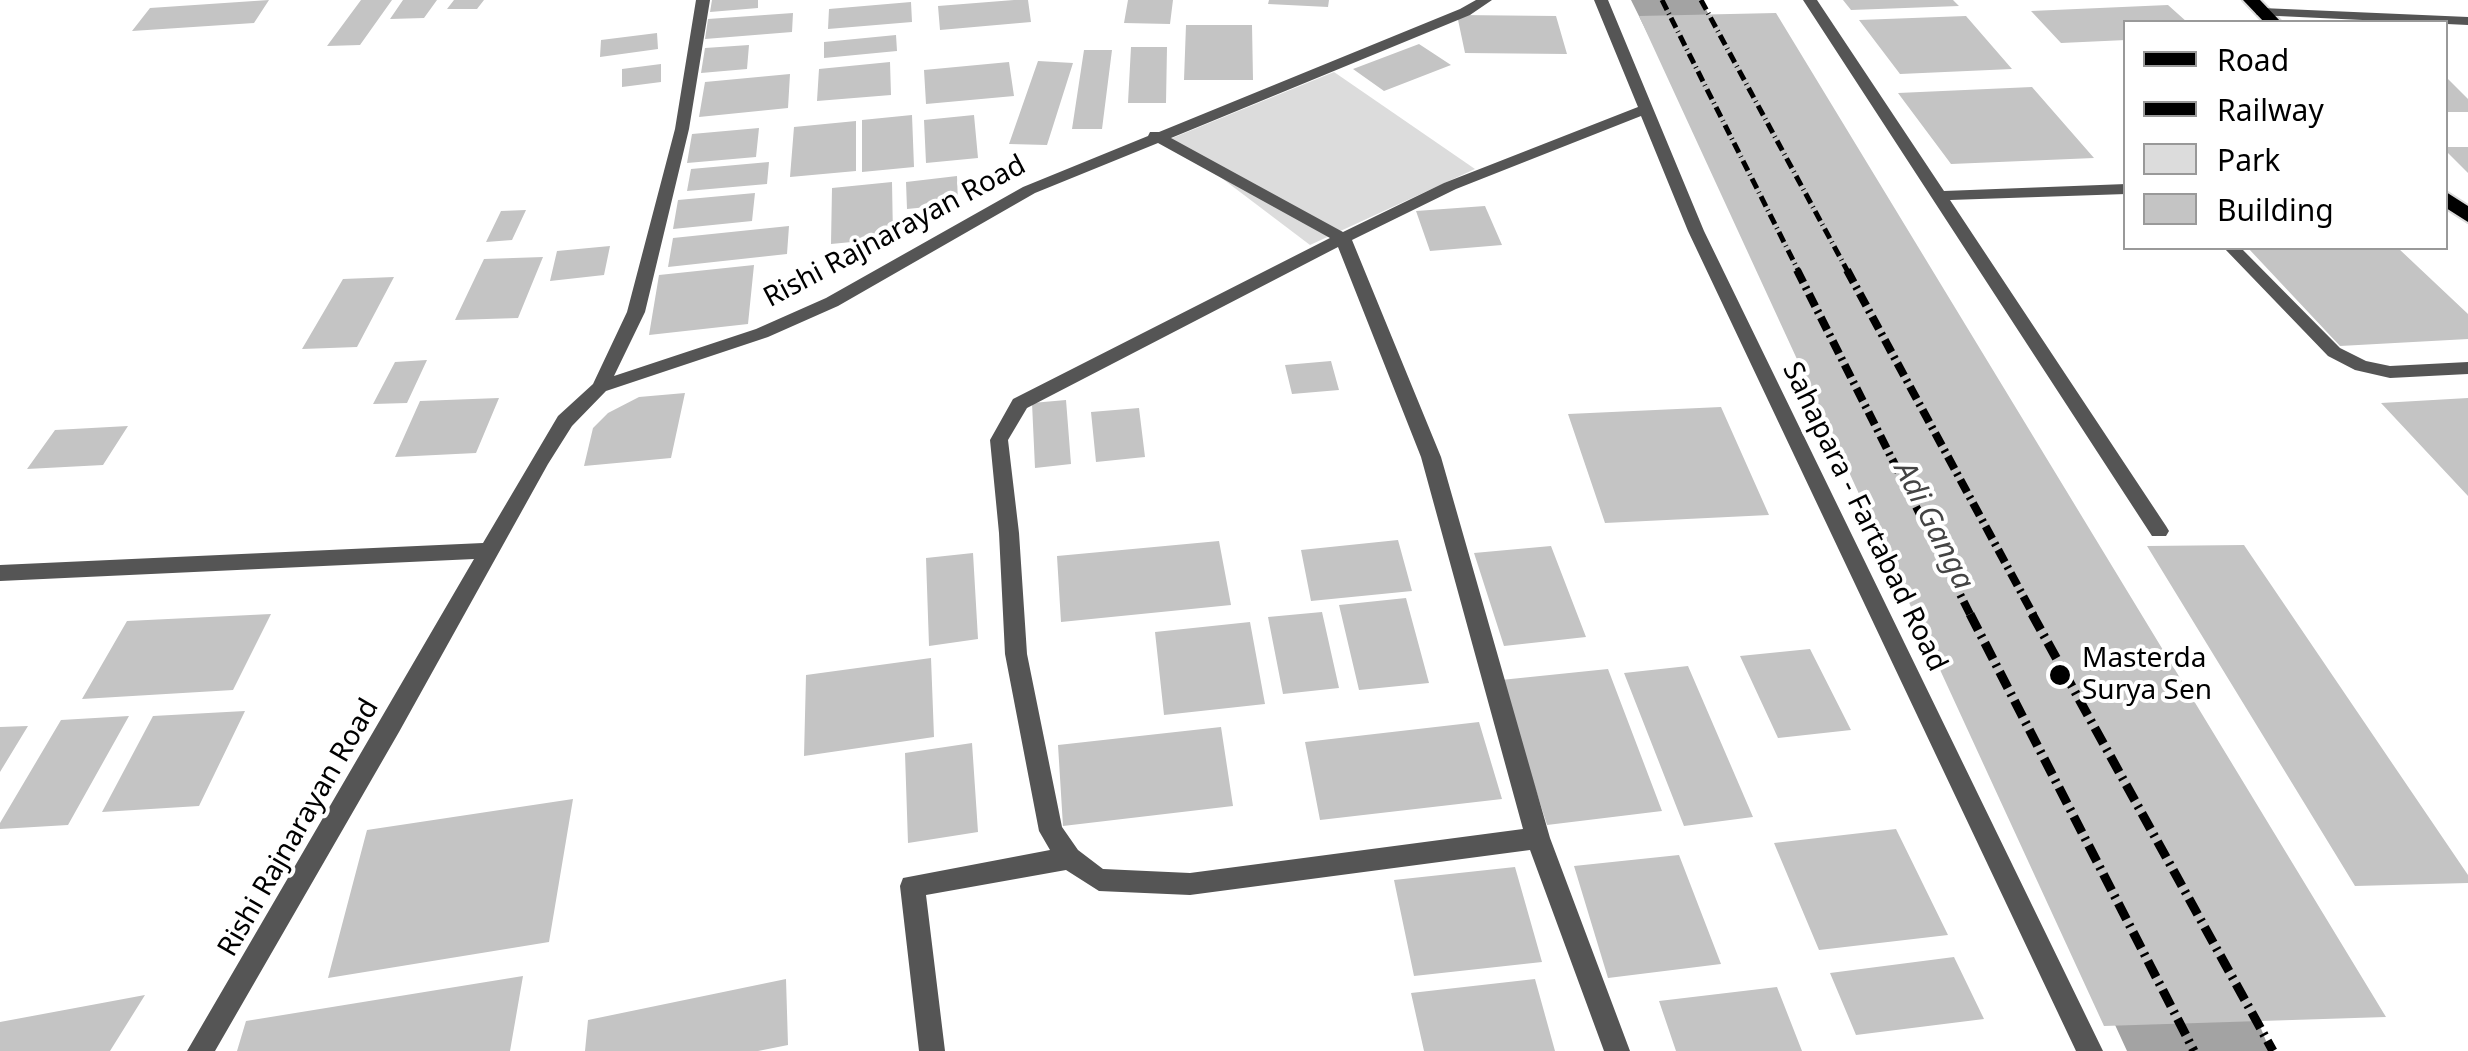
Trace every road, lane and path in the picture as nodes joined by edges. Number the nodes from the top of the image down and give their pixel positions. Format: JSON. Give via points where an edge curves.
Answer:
{"nodes":[{"id":1,"x":702,"y":0,"type":"edge"},
{"id":2,"x":1485,"y":0,"type":"edge"},
{"id":3,"x":1601,"y":0,"type":"edge"},
{"id":4,"x":1810,"y":0,"type":"edge"},
{"id":5,"x":2262,"y":11,"type":"edge"},
{"id":6,"x":2447,"y":20,"type":"edge"},
{"id":7,"x":1644,"y":110,"type":"junction"},
{"id":8,"x":1156,"y":135,"type":"junction"},
{"id":9,"x":2123,"y":190,"type":"edge"},
{"id":10,"x":1940,"y":196,"type":"junction"},
{"id":11,"x":2448,"y":200,"type":"edge"},
{"id":12,"x":2468,"y":216,"type":"edge"},
{"id":13,"x":1343,"y":239,"type":"junction"},
{"id":14,"x":2234,"y":250,"type":"edge"},
{"id":15,"x":2468,"y":368,"type":"edge"},
{"id":16,"x":600,"y":387,"type":"junction"},
{"id":17,"x":2159,"y":530,"type":"dead end"},
{"id":18,"x":489,"y":551,"type":"junction"},
{"id":19,"x":0,"y":573,"type":"edge"},
{"id":20,"x":1538,"y":838,"type":"junction"},
{"id":21,"x":1069,"y":858,"type":"junction"},
{"id":22,"x":200,"y":1051,"type":"edge"},
{"id":23,"x":932,"y":1051,"type":"edge"},
{"id":24,"x":1616,"y":1051,"type":"edge"},
{"id":25,"x":2090,"y":1051,"type":"edge"}],
"edges":[{"from":1,"to":16,"type":"street","via":[[682,129],[636,312]]},
{"from":2,"to":8,"type":"street","name":"Rishi Rajnarayan Road"},
{"from":3,"to":7,"type":"street","name":"Sahapara - Fartabad Road"},
{"from":4,"to":10,"type":"street"},
{"from":5,"to":6,"type":"street"},
{"from":7,"to":13,"type":"street","via":[[1450,186]]},
{"from":7,"to":25,"type":"street","name":"Sahapara - Fartabad Road"},
{"from":8,"to":13,"type":"street"},
{"from":8,"to":16,"type":"street","name":"Rishi Rajnarayan Road","via":[[1028,190],[832,302],[762,333]]},
{"from":9,"to":10,"type":"street"},
{"from":10,"to":17,"type":"street"},
{"from":11,"to":12,"type":"main road"},
{"from":13,"to":20,"type":"street","via":[[1431,457]]},
{"from":13,"to":21,"type":"street","via":[[1020,404],[999,440],[1016,654],[1051,832]]},
{"from":14,"to":15,"type":"street","via":[[2334,352],[2361,366],[2390,372]]},
{"from":16,"to":18,"type":"street","name":"Rishi Rajnarayan Road","via":[[565,421]]},
{"from":18,"to":19,"type":"street"},
{"from":18,"to":22,"type":"street","name":"Rishi Rajnarayan Road"},
{"from":20,"to":21,"type":"street","via":[[1190,884],[1098,880]]},
{"from":20,"to":24,"type":"street"},
{"from":21,"to":23,"type":"street","via":[[912,886]]}]}
